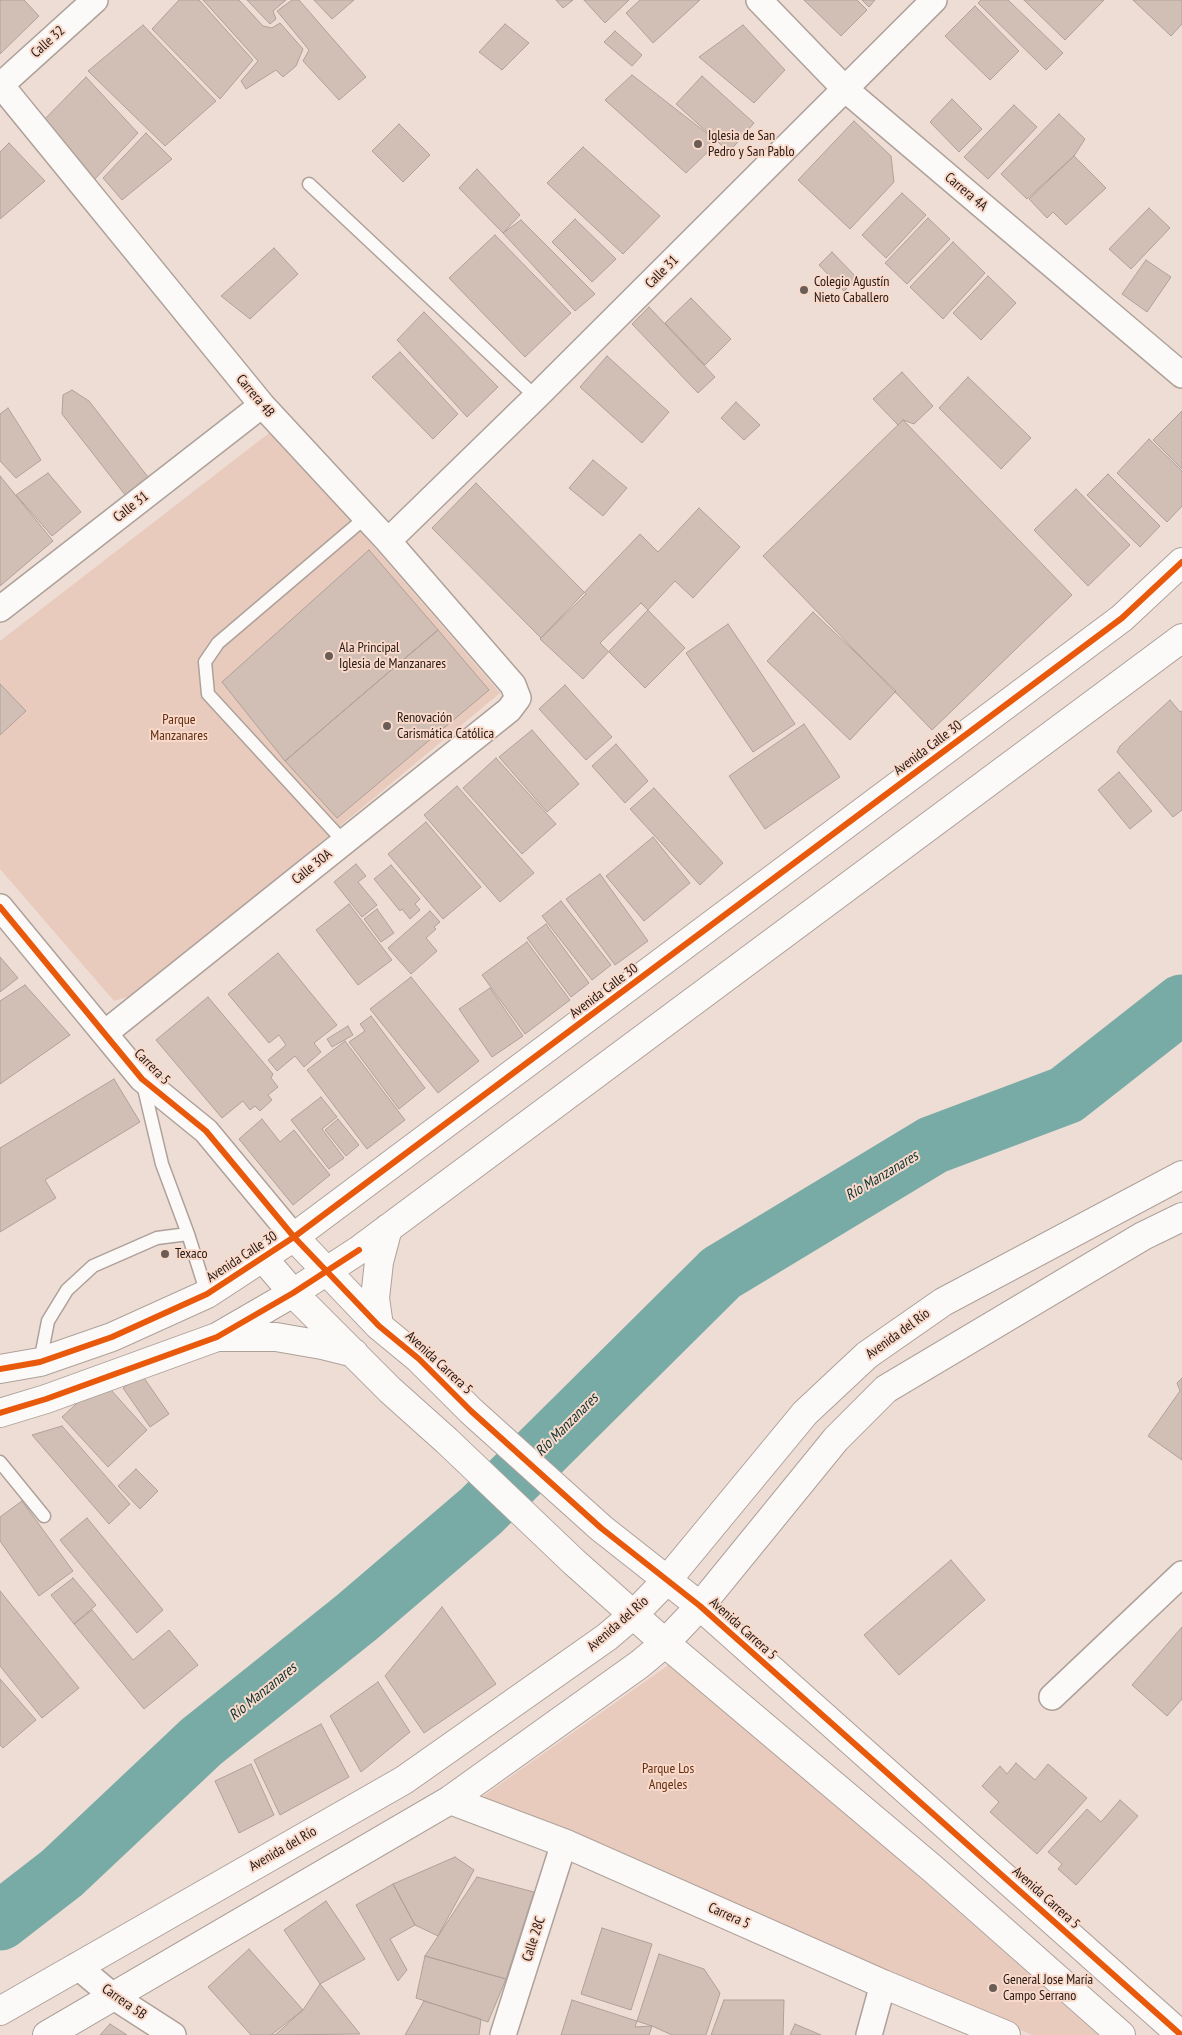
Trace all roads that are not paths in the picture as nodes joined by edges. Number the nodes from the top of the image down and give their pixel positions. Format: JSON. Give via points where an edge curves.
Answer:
{"nodes":[{"id":1,"x":95,"y":0,"type":"edge"},
{"id":2,"x":759,"y":0,"type":"edge"},
{"id":3,"x":934,"y":0,"type":"edge"},
{"id":4,"x":0,"y":85,"type":"edge"},
{"id":5,"x":845,"y":89,"type":"junction"},
{"id":6,"x":309,"y":184,"type":"dead end"},
{"id":7,"x":1182,"y":375,"type":"edge"},
{"id":8,"x":536,"y":397,"type":"junction"},
{"id":9,"x":262,"y":405,"type":"junction"},
{"id":10,"x":366,"y":517,"type":"junction"},
{"id":11,"x":388,"y":541,"type":"junction"},
{"id":12,"x":1182,"y":562,"type":"edge"},
{"id":13,"x":0,"y":609,"type":"edge"},
{"id":14,"x":1182,"y":638,"type":"edge"},
{"id":15,"x":518,"y":698,"type":"joint"},
{"id":16,"x":344,"y":842,"type":"junction"},
{"id":17,"x":0,"y":907,"type":"edge"},
{"id":18,"x":104,"y":1033,"type":"junction"},
{"id":19,"x":142,"y":1079,"type":"junction"},
{"id":20,"x":1182,"y":1176,"type":"edge"},
{"id":21,"x":1182,"y":1217,"type":"edge"},
{"id":22,"x":388,"y":1228,"type":"junction"},
{"id":23,"x":188,"y":1234,"type":"junction"},
{"id":24,"x":294,"y":1237,"type":"junction"},
{"id":25,"x":263,"y":1258,"type":"junction"},
{"id":26,"x":326,"y":1271,"type":"junction"},
{"id":27,"x":293,"y":1293,"type":"junction"},
{"id":28,"x":207,"y":1294,"type":"junction"},
{"id":29,"x":379,"y":1326,"type":"junction"},
{"id":30,"x":217,"y":1337,"type":"junction"},
{"id":31,"x":355,"y":1354,"type":"junction"},
{"id":32,"x":40,"y":1362,"type":"junction"},
{"id":33,"x":0,"y":1369,"type":"edge"},
{"id":34,"x":0,"y":1413,"type":"edge"},
{"id":35,"x":0,"y":1462,"type":"edge"},
{"id":36,"x":44,"y":1516,"type":"dead end"},
{"id":37,"x":1182,"y":1574,"type":"edge"},
{"id":38,"x":668,"y":1579,"type":"junction"},
{"id":39,"x":700,"y":1606,"type":"junction"},
{"id":40,"x":634,"y":1614,"type":"junction"},
{"id":41,"x":665,"y":1643,"type":"junction"},
{"id":42,"x":1052,"y":1697,"type":"dead end"},
{"id":43,"x":450,"y":1800,"type":"junction"},
{"id":44,"x":564,"y":1843,"type":"junction"},
{"id":45,"x":77,"y":1966,"type":"junction"},
{"id":46,"x":883,"y":1984,"type":"junction"},
{"id":47,"x":114,"y":1997,"type":"junction"},
{"id":48,"x":0,"y":2011,"type":"edge"},
{"id":49,"x":46,"y":2035,"type":"edge"},
{"id":50,"x":173,"y":2035,"type":"edge"},
{"id":51,"x":503,"y":2035,"type":"edge"},
{"id":52,"x":869,"y":2035,"type":"edge"},
{"id":53,"x":1006,"y":2035,"type":"edge"},
{"id":54,"x":1121,"y":2035,"type":"edge"},
{"id":55,"x":1180,"y":2035,"type":"edge"}],
"edges":[{"from":1,"to":4,"type":"street","name":"Calle 32"},
{"from":2,"to":5,"type":"street","name":"Carrera 4A"},
{"from":3,"to":5,"type":"street","name":"Calle 31"},
{"from":4,"to":9,"type":"street","name":"Carrera 4B"},
{"from":5,"to":7,"type":"street","name":"Carrera 4A"},
{"from":5,"to":8,"type":"street","name":"Calle 31"},
{"from":6,"to":8,"type":"lane"},
{"from":8,"to":11,"type":"street","name":"Calle 31"},
{"from":9,"to":10,"type":"street","name":"Carrera 4B"},
{"from":9,"to":13,"type":"street","name":"Calle 31"},
{"from":10,"to":11,"type":"street","name":"Carrera 4B"},
{"from":10,"to":16,"type":"lane","via":[[218,643],[205,662],[208,694]]},
{"from":11,"to":15,"type":"street","name":"Carrera 4B","via":[[513,685]]},
{"from":12,"to":24,"type":"main road","name":"Avenida Calle 30","via":[[1122,618]]},
{"from":14,"to":22,"type":"main road"},
{"from":15,"to":16,"type":"street","name":"Calle 30A","via":[[509,710]]},
{"from":16,"to":18,"type":"street","name":"Calle 30A"},
{"from":17,"to":18,"type":"street","name":"Carrera 5"},
{"from":18,"to":19,"type":"street","name":"Carrera 5"},
{"from":19,"to":23,"type":"lane","via":[[162,1164]]},
{"from":19,"to":24,"type":"street","name":"Carrera 5","via":[[206,1131]]},
{"from":20,"to":38,"type":"main road","name":"Avenida del Río","via":[[943,1302],[867,1355],[805,1413]]},
{"from":21,"to":39,"type":"main road","via":[[1134,1241],[886,1390],[836,1439]]},
{"from":22,"to":26,"type":"main road"},
{"from":22,"to":29,"type":"main road","via":[[378,1262],[375,1298]]},
{"from":23,"to":28,"type":"lane"},
{"from":23,"to":32,"type":"lane","via":[[157,1238],[93,1266],[67,1290],[48,1321]]},
{"from":24,"to":25,"type":"main road","name":"Avenida Calle 30"},
{"from":24,"to":26,"type":"main road","name":"Avenida Carrera 5"},
{"from":25,"to":27,"type":"main road"},
{"from":25,"to":28,"type":"main road","name":"Avenida Calle 30"},
{"from":26,"to":27,"type":"main road"},
{"from":26,"to":29,"type":"main road","name":"Avenida Carrera 5"},
{"from":27,"to":30,"type":"main road"},
{"from":27,"to":31,"type":"main road"},
{"from":28,"to":32,"type":"main road","name":"Avenida Calle 30","via":[[112,1337]]},
{"from":29,"to":38,"type":"main road","name":"Avenida Carrera 5","via":[[419,1359],[471,1411],[601,1528]]},
{"from":30,"to":31,"type":"main road","via":[[276,1337],[322,1344]]},
{"from":30,"to":34,"type":"main road"},
{"from":31,"to":40,"type":"main road","via":[[574,1562]]},
{"from":32,"to":33,"type":"main road","name":"Avenida Calle 30"},
{"from":35,"to":36,"type":"lane"},
{"from":37,"to":42,"type":"street"},
{"from":38,"to":39,"type":"main road","name":"Avenida Carrera 5"},
{"from":38,"to":40,"type":"main road","name":"Avenida del Río"},
{"from":39,"to":41,"type":"main road"},
{"from":39,"to":55,"type":"main road","name":"Avenida Carrera 5"},
{"from":40,"to":41,"type":"main road"},
{"from":40,"to":45,"type":"main road","name":"Avenida del Río","via":[[607,1637],[404,1780]]},
{"from":41,"to":43,"type":"main road"},
{"from":41,"to":54,"type":"main road","via":[[933,1869]]},
{"from":43,"to":44,"type":"main road","name":"Carrera 5"},
{"from":43,"to":47,"type":"main road"},
{"from":44,"to":46,"type":"main road","name":"Carrera 5"},
{"from":44,"to":51,"type":"street","name":"Calle 28C"},
{"from":45,"to":47,"type":"street","name":"Carrera 5B"},
{"from":45,"to":48,"type":"main road","name":"Avenida del Río"},
{"from":46,"to":52,"type":"street"},
{"from":46,"to":53,"type":"main road","name":"Carrera 5"},
{"from":47,"to":49,"type":"main road"},
{"from":47,"to":50,"type":"street","name":"Carrera 5B"}]}
